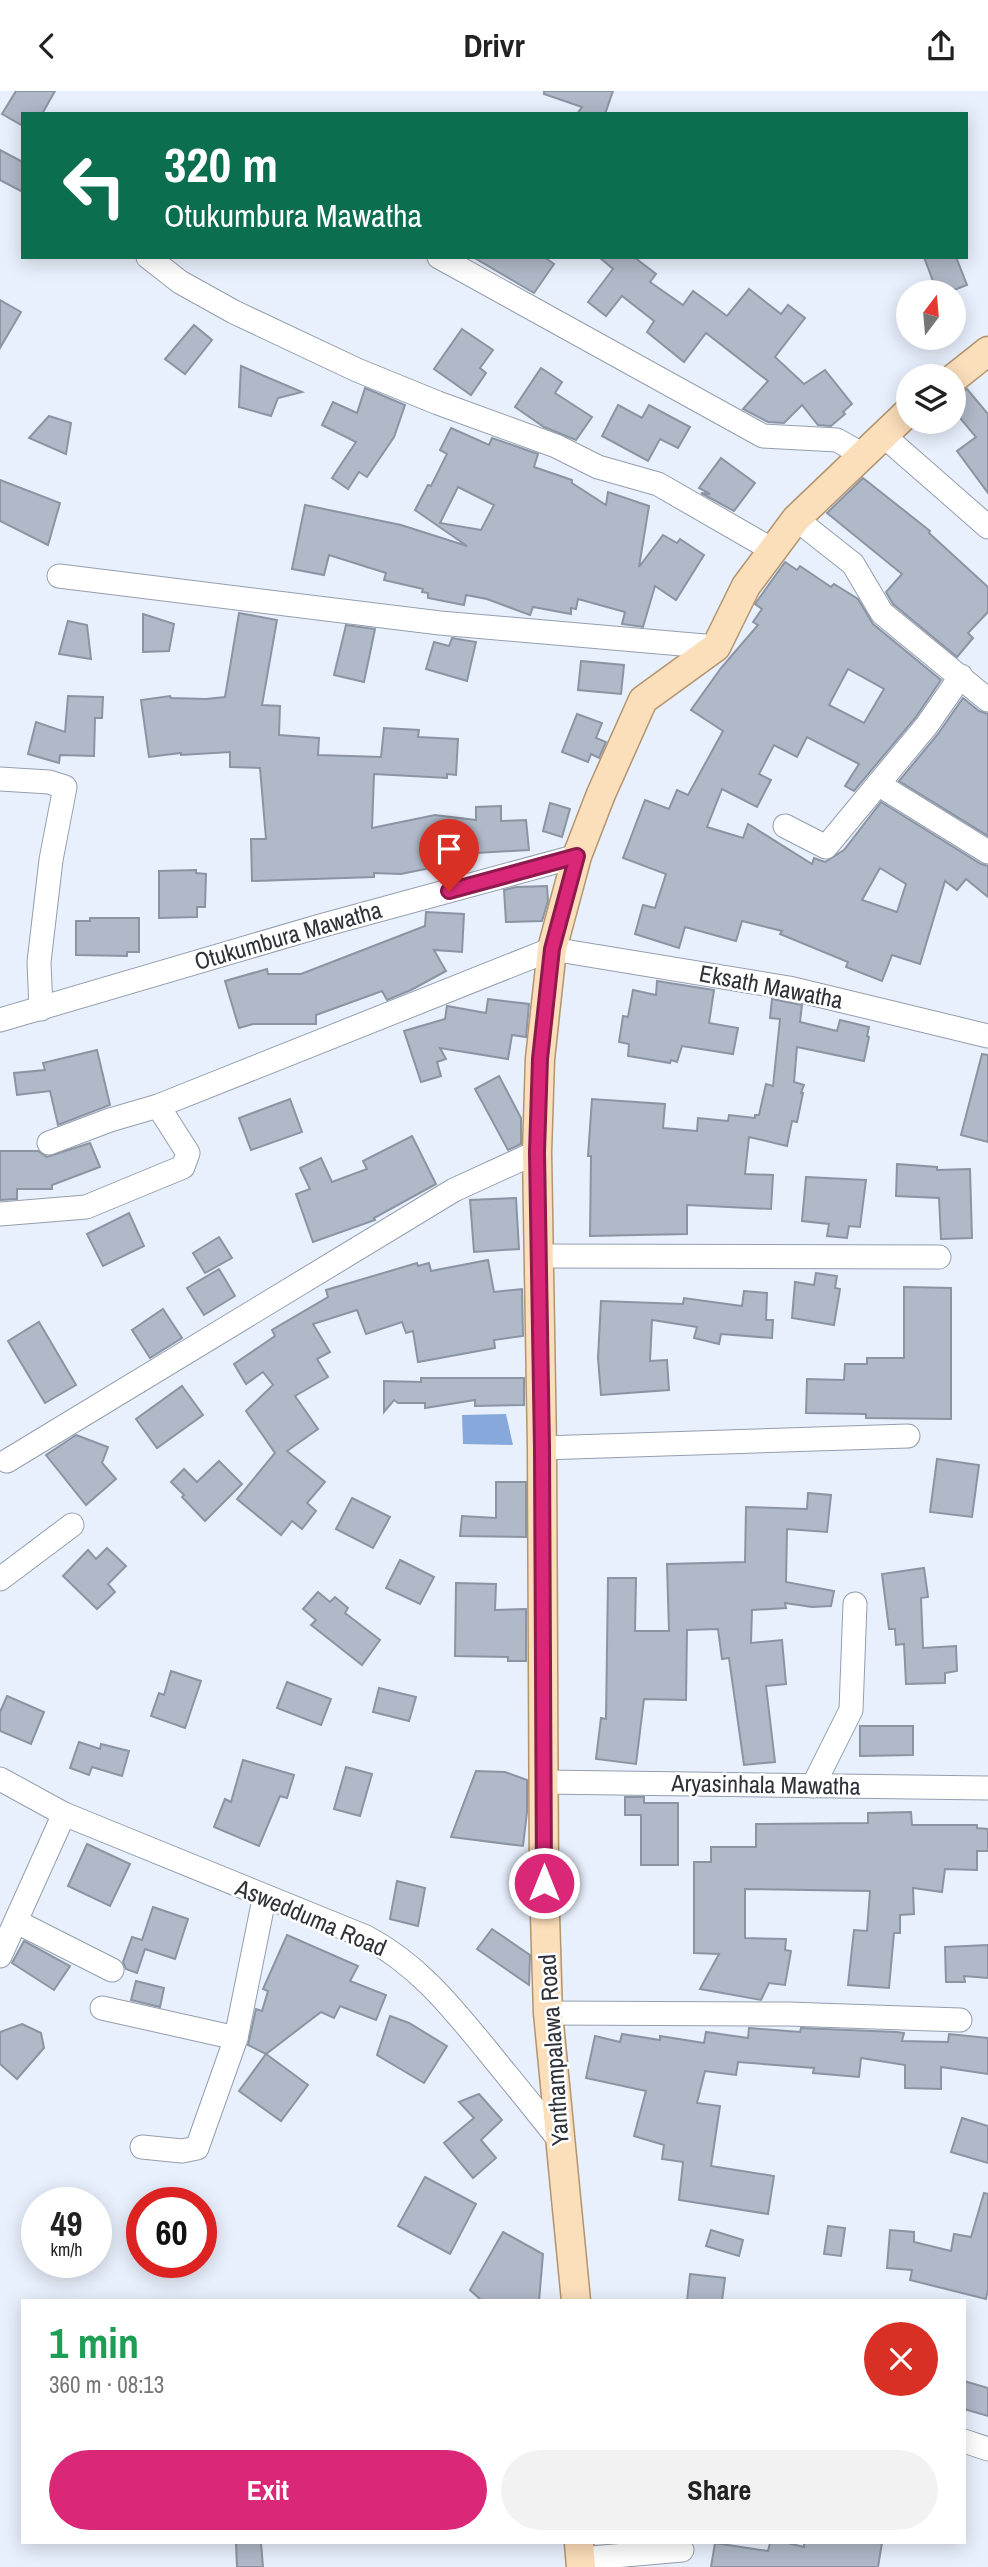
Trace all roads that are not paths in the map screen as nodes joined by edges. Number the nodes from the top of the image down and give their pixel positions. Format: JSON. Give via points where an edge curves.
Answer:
{"nodes":[{"id":1,"x":151,"y":259,"type":"edge"},
{"id":2,"x":443,"y":259,"type":"edge"},
{"id":3,"x":988,"y":351,"type":"edge"},
{"id":4,"x":966,"y":368,"type":"edge"},
{"id":5,"x":896,"y":424,"type":"edge"},
{"id":6,"x":884,"y":436,"type":"junction"},
{"id":7,"x":863,"y":456,"type":"junction"},
{"id":8,"x":796,"y":519,"type":"junction"},
{"id":9,"x":988,"y":527,"type":"edge"},
{"id":10,"x":771,"y":549,"type":"junction"},
{"id":11,"x":59,"y":576,"type":"dead end"},
{"id":12,"x":716,"y":647,"type":"junction"},
{"id":13,"x":961,"y":676,"type":"junction"},
{"id":14,"x":988,"y":700,"type":"edge"},
{"id":15,"x":0,"y":779,"type":"edge"},
{"id":16,"x":878,"y":784,"type":"junction"},
{"id":17,"x":785,"y":826,"type":"dead end"},
{"id":18,"x":988,"y":852,"type":"edge"},
{"id":19,"x":577,"y":856,"type":"junction"},
{"id":20,"x":552,"y":949,"type":"junction"},
{"id":21,"x":41,"y":1009,"type":"junction"},
{"id":22,"x":0,"y":1020,"type":"edge"},
{"id":23,"x":988,"y":1036,"type":"edge"},
{"id":24,"x":159,"y":1107,"type":"junction"},
{"id":25,"x":49,"y":1143,"type":"dead end"},
{"id":26,"x":537,"y":1152,"type":"junction"},
{"id":27,"x":0,"y":1214,"type":"edge"},
{"id":28,"x":539,"y":1256,"type":"junction"},
{"id":29,"x":939,"y":1257,"type":"dead end"},
{"id":30,"x":908,"y":1436,"type":"dead end"},
{"id":31,"x":542,"y":1448,"type":"junction"},
{"id":32,"x":8,"y":1461,"type":"dead end"},
{"id":33,"x":72,"y":1525,"type":"dead end"},
{"id":34,"x":0,"y":1579,"type":"edge"},
{"id":35,"x":855,"y":1604,"type":"dead end"},
{"id":36,"x":0,"y":1779,"type":"edge"},
{"id":37,"x":544,"y":1781,"type":"junction"},
{"id":38,"x":813,"y":1786,"type":"junction"},
{"id":39,"x":988,"y":1788,"type":"edge"},
{"id":40,"x":64,"y":1814,"type":"junction"},
{"id":41,"x":262,"y":1896,"type":"junction"},
{"id":42,"x":17,"y":1922,"type":"junction"},
{"id":43,"x":0,"y":1956,"type":"edge"},
{"id":44,"x":112,"y":1970,"type":"dead end"},
{"id":45,"x":102,"y":2008,"type":"dead end"},
{"id":46,"x":548,"y":2013,"type":"junction"},
{"id":47,"x":960,"y":2021,"type":"dead end"},
{"id":48,"x":236,"y":2038,"type":"junction"},
{"id":49,"x":560,"y":2141,"type":"junction"},
{"id":50,"x":142,"y":2147,"type":"dead end"},
{"id":51,"x":576,"y":2299,"type":"edge"},
{"id":52,"x":966,"y":2442,"type":"edge"},
{"id":53,"x":988,"y":2449,"type":"edge"},
{"id":54,"x":682,"y":2550,"type":"dead end"},
{"id":55,"x":580,"y":2556,"type":"edge"}],
"edges":[{"from":1,"to":10,"type":"street","via":[[180,282],[234,312],[357,370],[556,446],[598,467],[658,484]]},
{"from":2,"to":7,"type":"street","via":[[763,436],[837,440]]},
{"from":3,"to":4,"type":"main road"},
{"from":5,"to":6,"type":"main road","name":"Yanthampalawa Road"},
{"from":6,"to":7,"type":"main road","name":"Yanthampalawa Road"},
{"from":6,"to":9,"type":"street"},
{"from":7,"to":8,"type":"main road","name":"Yanthampalawa Road"},
{"from":8,"to":10,"type":"main road","name":"Yanthampalawa Road"},
{"from":8,"to":13,"type":"street","via":[[853,564],[882,613]]},
{"from":10,"to":12,"type":"main road","name":"Yanthampalawa Road","via":[[746,586]]},
{"from":11,"to":12,"type":"street","via":[[440,623]]},
{"from":12,"to":19,"type":"main road","name":"Yanthampalawa Road","via":[[643,699]]},
{"from":13,"to":14,"type":"street"},
{"from":13,"to":16,"type":"street"},
{"from":15,"to":21,"type":"street","via":[[65,787],[39,963]]},
{"from":16,"to":17,"type":"street","via":[[826,846]]},
{"from":16,"to":18,"type":"street"},
{"from":19,"to":20,"type":"main road","name":"Yanthampalawa Road"},
{"from":19,"to":21,"type":"street","name":"Otukumbura Mawatha"},
{"from":20,"to":23,"type":"street","name":"Eksath Mawatha","via":[[789,988]]},
{"from":20,"to":24,"type":"street"},
{"from":20,"to":26,"type":"main road","name":"Yanthampalawa Road","via":[[540,1059]]},
{"from":21,"to":22,"type":"street","name":"Otukumbura Mawatha"},
{"from":24,"to":25,"type":"street"},
{"from":24,"to":27,"type":"street","via":[[188,1153],[183,1167],[86,1207]]},
{"from":26,"to":28,"type":"main road","name":"Yanthampalawa Road"},
{"from":26,"to":32,"type":"street","via":[[454,1190]]},
{"from":28,"to":29,"type":"street"},
{"from":28,"to":31,"type":"main road","name":"Yanthampalawa Road"},
{"from":30,"to":31,"type":"street"},
{"from":31,"to":37,"type":"main road","name":"Yanthampalawa Road"},
{"from":33,"to":34,"type":"street"},
{"from":35,"to":38,"type":"street","via":[[850,1710]]},
{"from":36,"to":40,"type":"street","name":"Aswedduma Road"},
{"from":37,"to":38,"type":"street","name":"Aryasinhala Mawatha"},
{"from":37,"to":46,"type":"main road","name":"Yanthampalawa Road"},
{"from":38,"to":39,"type":"street","name":"Aryasinhala Mawatha"},
{"from":40,"to":41,"type":"street","name":"Aswedduma Road"},
{"from":40,"to":42,"type":"street"},
{"from":41,"to":48,"type":"street"},
{"from":41,"to":49,"type":"street","name":"Aswedduma Road","via":[[366,1937],[417,1970]]},
{"from":42,"to":43,"type":"street"},
{"from":42,"to":44,"type":"street"},
{"from":45,"to":48,"type":"street"},
{"from":46,"to":47,"type":"street","via":[[789,2014]]},
{"from":46,"to":49,"type":"main road","name":"Yanthampalawa Road"},
{"from":48,"to":50,"type":"street","via":[[197,2148]]},
{"from":49,"to":51,"type":"main road","name":"Yanthampalawa Road"},
{"from":52,"to":53,"type":"street"},
{"from":54,"to":55,"type":"street"}]}
